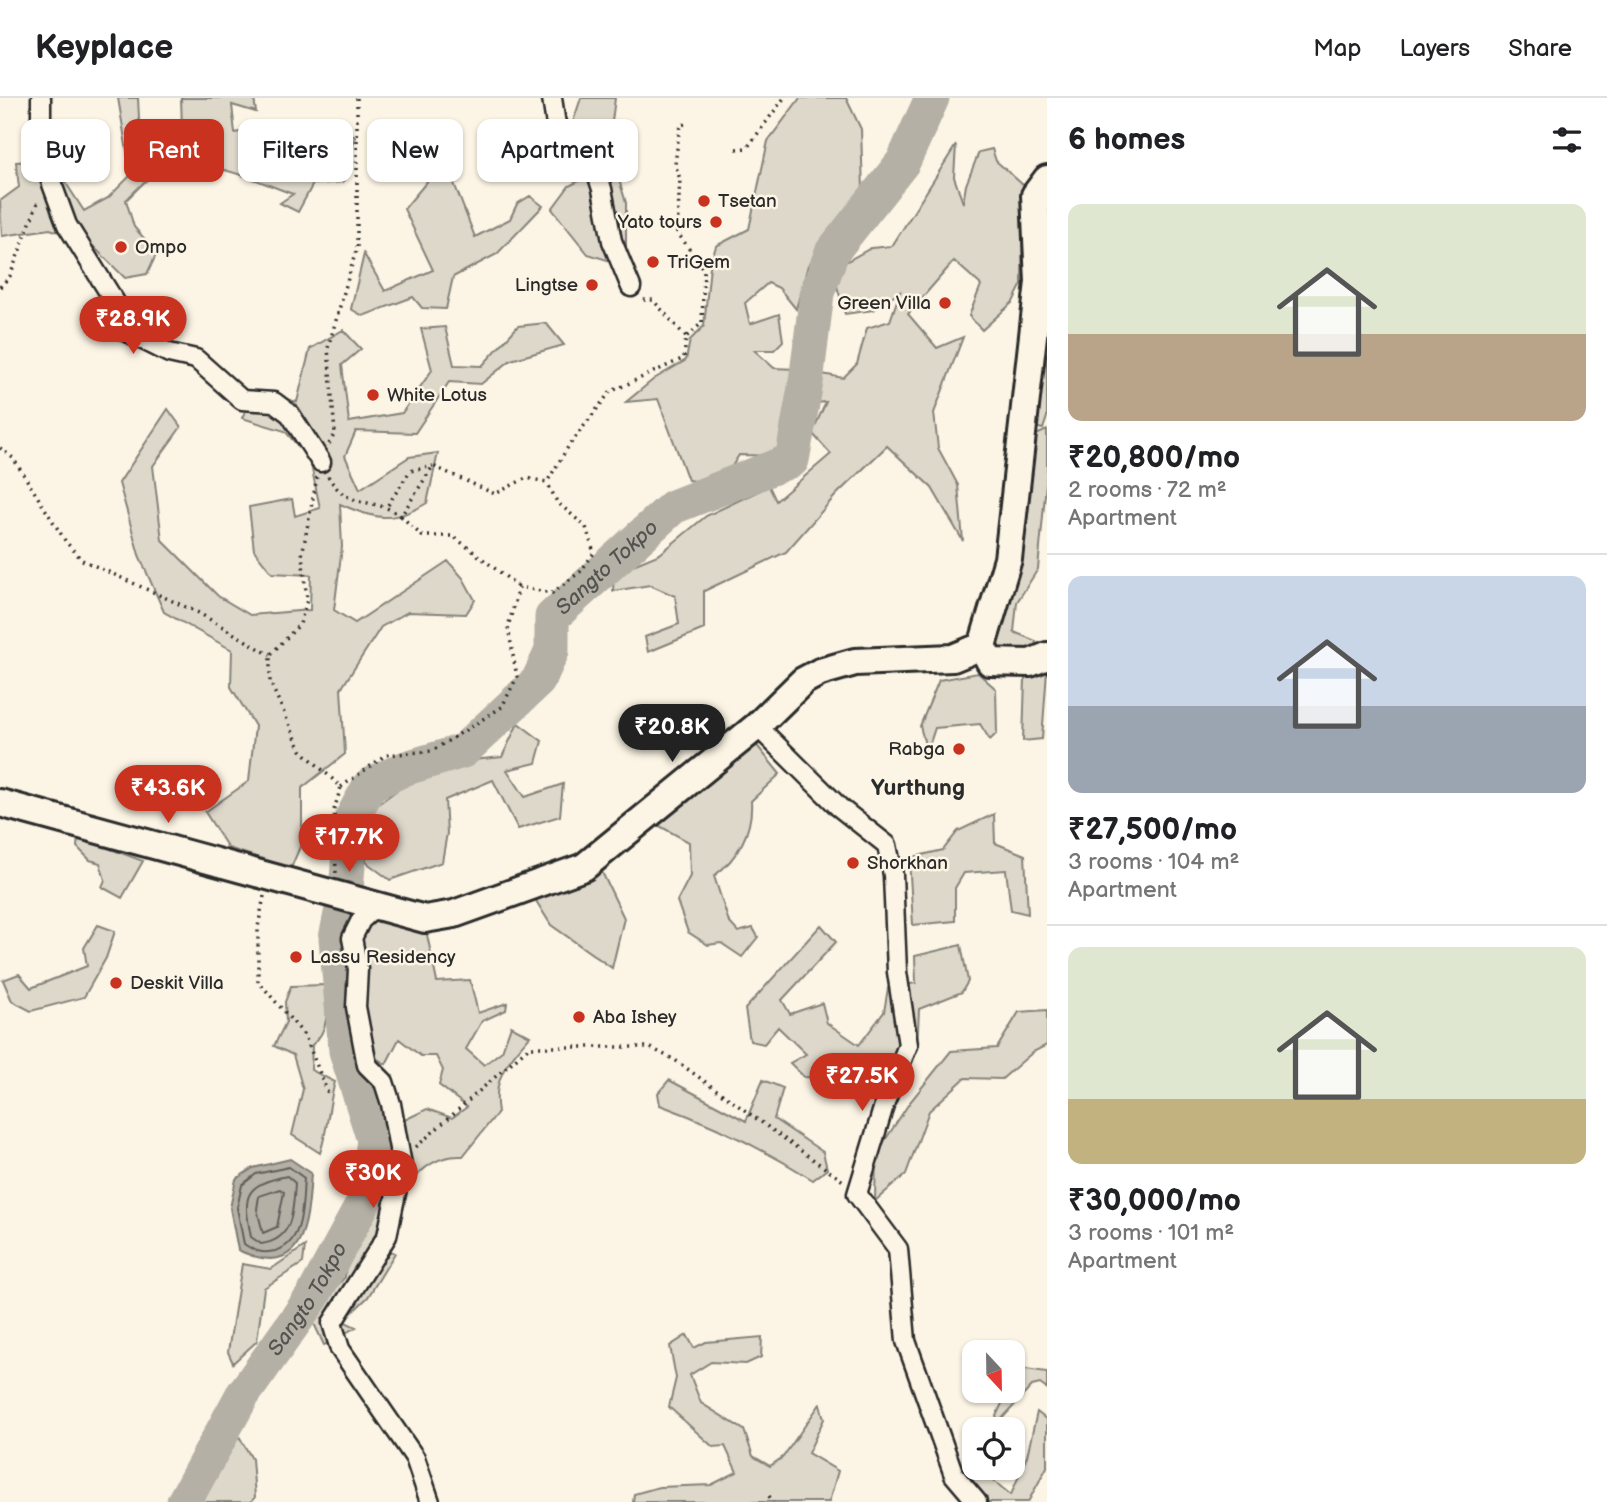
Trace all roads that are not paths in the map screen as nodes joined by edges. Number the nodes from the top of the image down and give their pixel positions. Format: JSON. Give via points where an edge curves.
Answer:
{"nodes":[{"id":1,"x":41,"y":98,"type":"edge"},
{"id":2,"x":552,"y":98,"type":"edge"},
{"id":3,"x":1047,"y":179,"type":"edge"},
{"id":4,"x":631,"y":287,"type":"road end"},
{"id":5,"x":320,"y":462,"type":"road end"},
{"id":6,"x":982,"y":646,"type":"junction"},
{"id":7,"x":1047,"y":656,"type":"edge"},
{"id":8,"x":757,"y":726,"type":"junction"},
{"id":9,"x":0,"y":803,"type":"edge"},
{"id":10,"x":368,"y":904,"type":"junction"},
{"id":11,"x":430,"y":1502,"type":"edge"},
{"id":12,"x":977,"y":1502,"type":"edge"}],
"edges":[{"from":1,"to":5,"type":"street","via":[[41,154],[67,225],[115,302],[123,330],[196,359],[242,400],[274,401],[290,414]]},
{"from":2,"to":4,"type":"street","via":[[556,125],[590,152],[612,241]]},
{"from":3,"to":6,"type":"street","via":[[1035,195],[1039,282],[1008,559]]},
{"from":6,"to":7,"type":"street","via":[[990,662],[1030,663]]},
{"from":6,"to":8,"type":"street","via":[[953,658],[855,662],[820,672],[803,681]]},
{"from":8,"to":10,"type":"street","via":[[584,867],[454,914],[425,919]]},
{"from":8,"to":12,"type":"street","via":[[839,807],[887,845],[908,1045],[885,1102],[858,1194],[898,1249],[906,1341],[954,1475]]},
{"from":9,"to":10,"type":"street","via":[[268,877],[331,885]]},
{"from":10,"to":11,"type":"street","via":[[352,938],[358,969],[356,1007],[367,1065],[384,1082],[391,1104],[402,1165],[387,1236],[332,1323],[340,1349],[415,1458]]}]}
